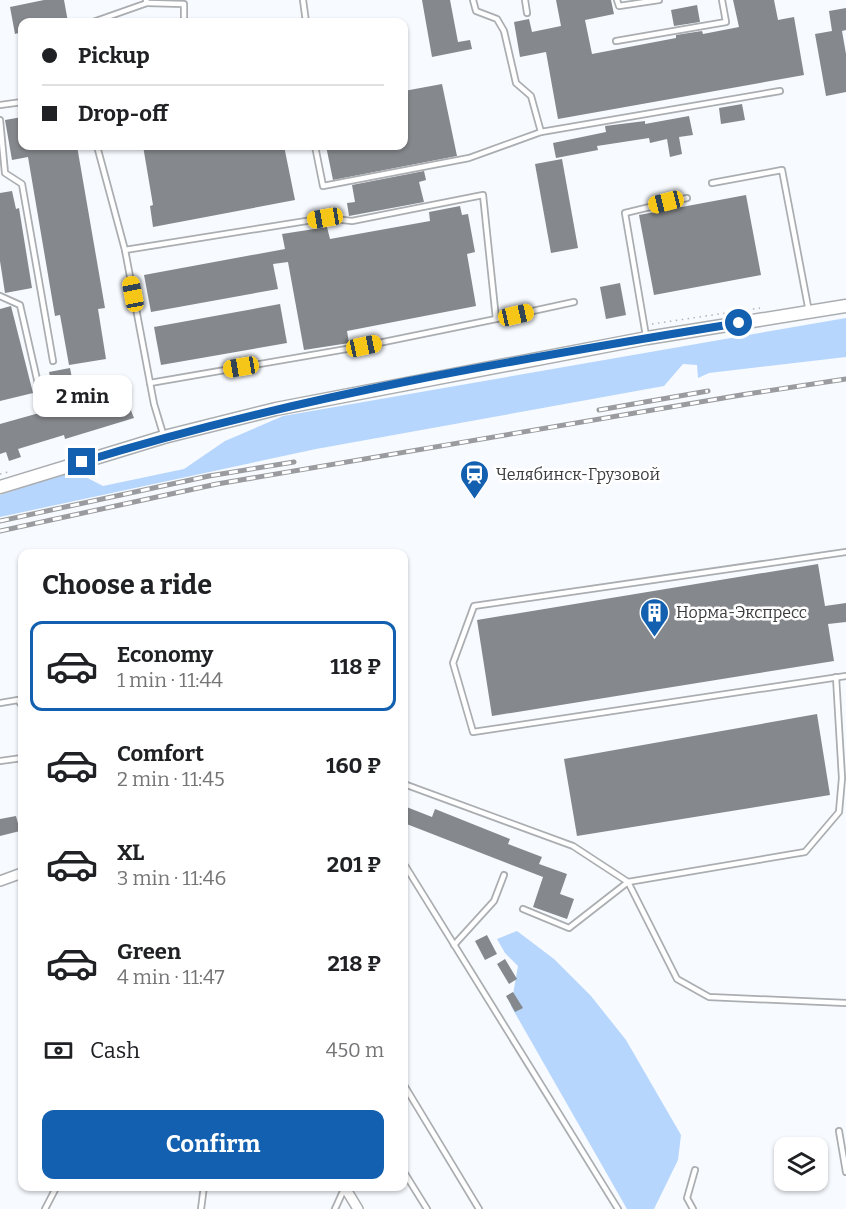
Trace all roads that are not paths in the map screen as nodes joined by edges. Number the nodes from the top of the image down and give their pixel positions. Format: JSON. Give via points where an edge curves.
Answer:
{"nodes":[{"id":1,"x":303,"y":0,"type":"edge"},
{"id":2,"x":473,"y":0,"type":"edge"},
{"id":3,"x":525,"y":0,"type":"edge"},
{"id":4,"x":616,"y":0,"type":"edge"},
{"id":5,"x":659,"y":0,"type":"edge"},
{"id":6,"x":722,"y":0,"type":"edge"},
{"id":7,"x":147,"y":1,"type":"edge"},
{"id":8,"x":527,"y":13,"type":"dead end"},
{"id":9,"x":111,"y":18,"type":"edge"},
{"id":10,"x":184,"y":18,"type":"edge"},
{"id":11,"x":305,"y":18,"type":"edge"},
{"id":12,"x":616,"y":41,"type":"dead end"},
{"id":13,"x":780,"y":91,"type":"dead end"},
{"id":14,"x":18,"y":103,"type":"edge"},
{"id":15,"x":0,"y":105,"type":"edge"},
{"id":16,"x":0,"y":120,"type":"edge"},
{"id":17,"x":541,"y":132,"type":"junction"},
{"id":18,"x":98,"y":150,"type":"edge"},
{"id":19,"x":316,"y":150,"type":"edge"},
{"id":20,"x":712,"y":183,"type":"dead end"},
{"id":21,"x":687,"y":198,"type":"dead end"},
{"id":22,"x":124,"y":250,"type":"junction"},
{"id":23,"x":0,"y":296,"type":"edge"},
{"id":24,"x":574,"y":302,"type":"dead end"},
{"id":25,"x":846,"y":306,"type":"edge"},
{"id":26,"x":809,"y":312,"type":"junction"},
{"id":27,"x":496,"y":319,"type":"junction"},
{"id":28,"x":647,"y":338,"type":"junction"},
{"id":29,"x":53,"y":361,"type":"dead end"},
{"id":30,"x":150,"y":383,"type":"junction"},
{"id":31,"x":42,"y":396,"type":"dead end"},
{"id":32,"x":164,"y":437,"type":"junction"},
{"id":33,"x":0,"y":487,"type":"edge"},
{"id":34,"x":846,"y":552,"type":"edge"},
{"id":35,"x":846,"y":675,"type":"edge"},
{"id":36,"x":837,"y":677,"type":"junction"},
{"id":37,"x":18,"y":700,"type":"edge"},
{"id":38,"x":0,"y":703,"type":"edge"},
{"id":39,"x":18,"y":759,"type":"edge"},
{"id":40,"x":0,"y":761,"type":"edge"},
{"id":41,"x":408,"y":785,"type":"edge"},
{"id":42,"x":408,"y":870,"type":"edge"},
{"id":43,"x":18,"y":874,"type":"edge"},
{"id":44,"x":504,"y":874,"type":"dead end"},
{"id":45,"x":0,"y":881,"type":"edge"},
{"id":46,"x":628,"y":882,"type":"junction"},
{"id":47,"x":524,"y":909,"type":"dead end"},
{"id":48,"x":454,"y":945,"type":"junction"},
{"id":49,"x":846,"y":1003,"type":"edge"},
{"id":50,"x":408,"y":1092,"type":"edge"},
{"id":51,"x":839,"y":1131,"type":"dead end"},
{"id":52,"x":695,"y":1170,"type":"dead end"},
{"id":53,"x":846,"y":1172,"type":"edge"},
{"id":54,"x":408,"y":1178,"type":"edge"},
{"id":55,"x":54,"y":1191,"type":"edge"},
{"id":56,"x":203,"y":1191,"type":"edge"},
{"id":57,"x":342,"y":1191,"type":"edge"},
{"id":58,"x":347,"y":1191,"type":"edge"},
{"id":59,"x":45,"y":1209,"type":"edge"},
{"id":60,"x":201,"y":1209,"type":"edge"},
{"id":61,"x":335,"y":1209,"type":"edge"},
{"id":62,"x":358,"y":1209,"type":"edge"},
{"id":63,"x":427,"y":1209,"type":"edge"},
{"id":64,"x":479,"y":1209,"type":"edge"},
{"id":65,"x":618,"y":1209,"type":"edge"},
{"id":66,"x":693,"y":1209,"type":"edge"}],
"edges":[{"from":1,"to":11,"type":"lane"},
{"from":2,"to":17,"type":"lane","via":[[476,11],[497,19],[504,31],[516,83],[531,96]]},
{"from":3,"to":8,"type":"lane"},
{"from":4,"to":5,"type":"lane","via":[[619,6]]},
{"from":6,"to":12,"type":"lane","via":[[726,22]]},
{"from":7,"to":9,"type":"lane"},
{"from":7,"to":10,"type":"lane","via":[[184,4]]},
{"from":13,"to":17,"type":"lane"},
{"from":14,"to":15,"type":"lane"},
{"from":16,"to":29,"type":"lane","via":[[5,173],[22,184]]},
{"from":17,"to":19,"type":"lane","via":[[469,158],[323,186]]},
{"from":18,"to":22,"type":"lane"},
{"from":20,"to":26,"type":"lane","via":[[782,171]]},
{"from":21,"to":28,"type":"lane","via":[[625,213]]},
{"from":22,"to":27,"type":"lane","via":[[325,218],[352,221],[483,195]]},
{"from":22,"to":30,"type":"lane"},
{"from":23,"to":31,"type":"lane","via":[[20,305]]},
{"from":24,"to":27,"type":"lane"},
{"from":25,"to":26,"type":"street"},
{"from":26,"to":28,"type":"street"},
{"from":27,"to":30,"type":"lane"},
{"from":28,"to":32,"type":"street","via":[[311,402]]},
{"from":30,"to":32,"type":"lane"},
{"from":32,"to":33,"type":"street"},
{"from":34,"to":36,"type":"lane","via":[[474,606],[453,663],[473,732]]},
{"from":35,"to":36,"type":"lane"},
{"from":36,"to":46,"type":"lane","via":[[842,778],[839,812],[805,852]]},
{"from":37,"to":38,"type":"lane"},
{"from":39,"to":40,"type":"lane"},
{"from":41,"to":46,"type":"lane","via":[[573,846]]},
{"from":42,"to":48,"type":"lane"},
{"from":43,"to":45,"type":"street"},
{"from":44,"to":48,"type":"lane","via":[[494,901]]},
{"from":46,"to":47,"type":"lane","via":[[569,928]]},
{"from":46,"to":49,"type":"lane","via":[[677,979],[710,997]]},
{"from":48,"to":65,"type":"lane"},
{"from":50,"to":64,"type":"lane"},
{"from":51,"to":53,"type":"lane"},
{"from":52,"to":66,"type":"lane","via":[[687,1198]]},
{"from":54,"to":63,"type":"lane"},
{"from":55,"to":59,"type":"lane"},
{"from":56,"to":60,"type":"lane"},
{"from":57,"to":61,"type":"lane"},
{"from":58,"to":62,"type":"street"}]}
